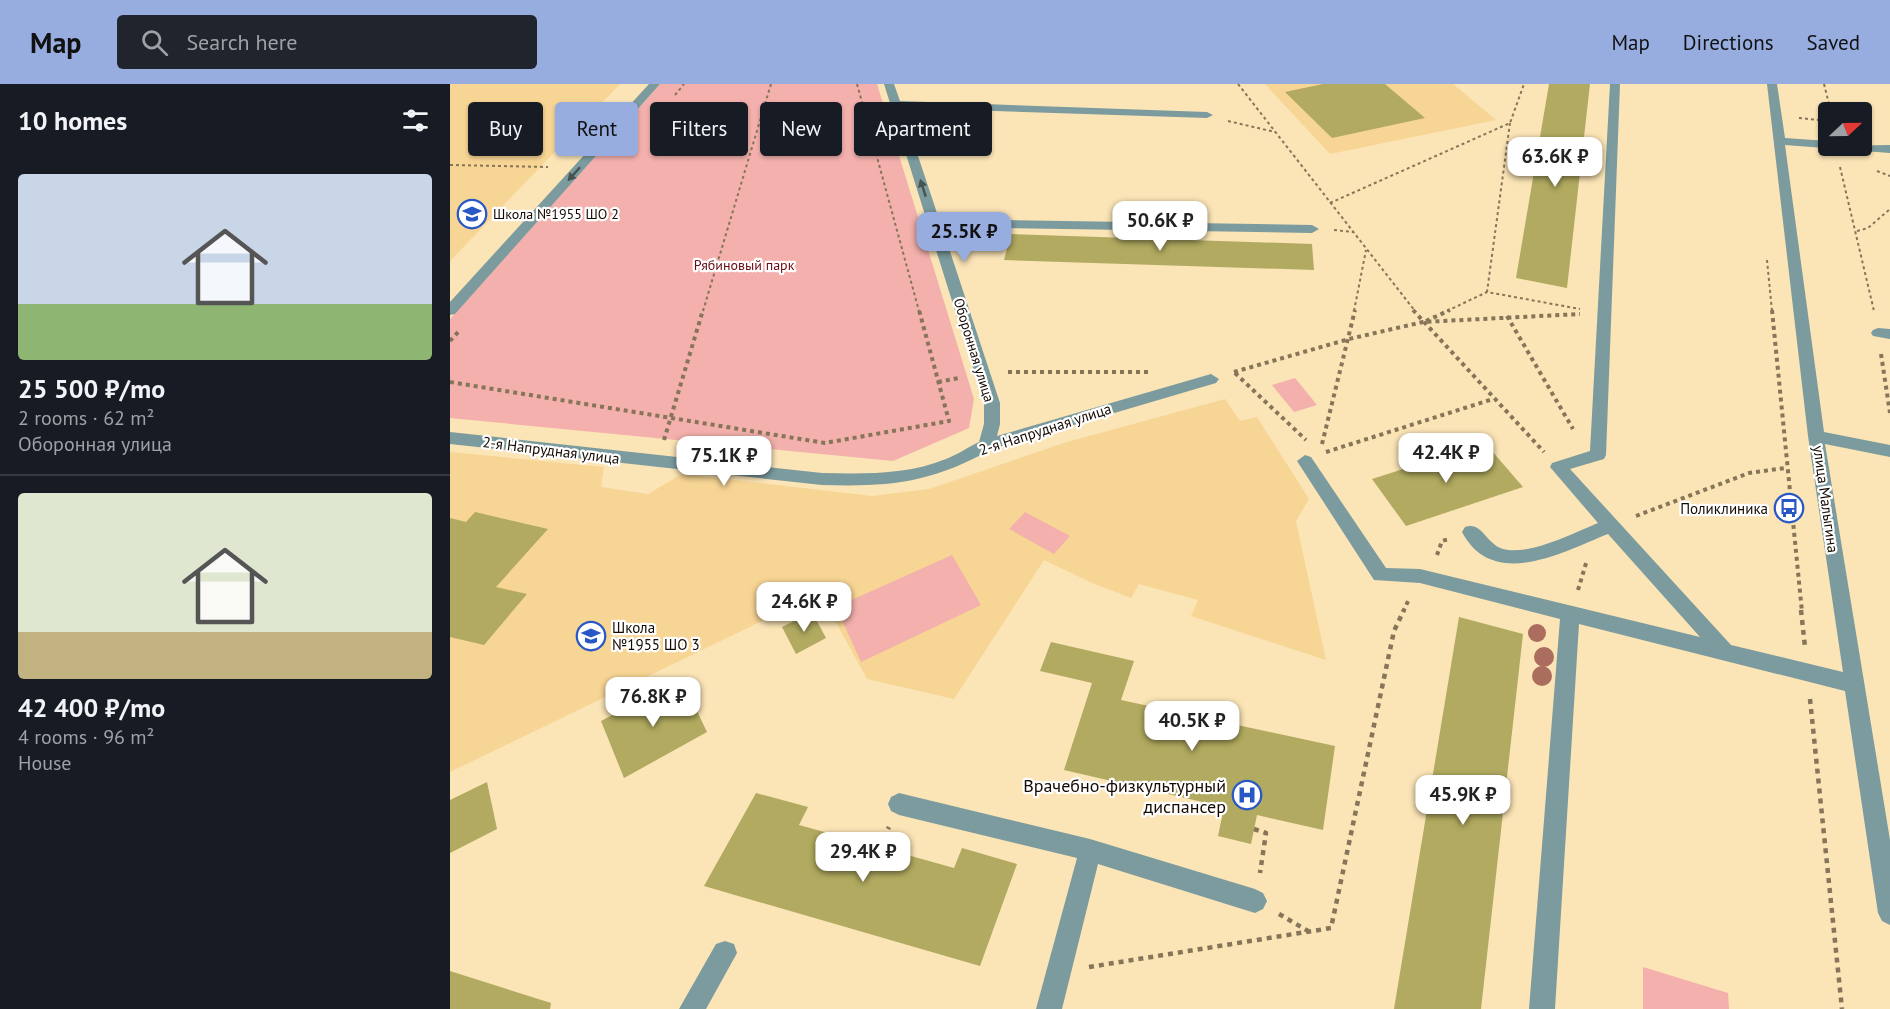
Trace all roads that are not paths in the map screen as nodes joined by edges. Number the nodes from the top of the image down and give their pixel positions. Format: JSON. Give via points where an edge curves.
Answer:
{"nodes":[{"id":1,"x":655,"y":84,"type":"edge"},
{"id":2,"x":889,"y":84,"type":"edge"},
{"id":3,"x":1616,"y":84,"type":"edge"},
{"id":4,"x":1772,"y":84,"type":"edge"},
{"id":5,"x":895,"y":102,"type":"edge"},
{"id":6,"x":992,"y":107,"type":"edge"},
{"id":7,"x":1207,"y":115,"type":"road end"},
{"id":8,"x":1780,"y":141,"type":"junction"},
{"id":9,"x":1890,"y":149,"type":"edge"},
{"id":10,"x":913,"y":156,"type":"edge"},
{"id":11,"x":935,"y":223,"type":"junction"},
{"id":12,"x":1312,"y":229,"type":"dead end"},
{"id":13,"x":450,"y":311,"type":"edge"},
{"id":14,"x":1216,"y":375,"type":"road end"},
{"id":15,"x":1816,"y":436,"type":"junction"},
{"id":16,"x":450,"y":438,"type":"edge"},
{"id":17,"x":986,"y":445,"type":"junction"},
{"id":18,"x":1890,"y":451,"type":"edge"},
{"id":19,"x":1308,"y":453,"type":"road end"},
{"id":20,"x":1610,"y":526,"type":"junction"},
{"id":21,"x":1471,"y":532,"type":"road end"},
{"id":22,"x":1570,"y":614,"type":"junction"},
{"id":23,"x":1726,"y":652,"type":"junction"},
{"id":24,"x":1854,"y":684,"type":"junction"},
{"id":25,"x":899,"y":804,"type":"dead end"},
{"id":26,"x":1090,"y":850,"type":"junction"},
{"id":27,"x":1255,"y":901,"type":"dead end"},
{"id":28,"x":1890,"y":913,"type":"edge"},
{"id":29,"x":725,"y":953,"type":"dead end"},
{"id":30,"x":692,"y":1009,"type":"edge"},
{"id":31,"x":1049,"y":1009,"type":"edge"},
{"id":32,"x":1542,"y":1009,"type":"edge"}],
"edges":[{"from":1,"to":13,"type":"street","one_way":true},
{"from":2,"to":5,"type":"street","name":"Оборонная улица"},
{"from":3,"to":20,"type":"street","via":[[1598,455],[1558,467]]},
{"from":4,"to":8,"type":"street","name":"улица Малыгина"},
{"from":6,"to":7,"type":"street"},
{"from":8,"to":9,"type":"street"},
{"from":8,"to":15,"type":"street","name":"улица Малыгина"},
{"from":11,"to":10,"type":"street","name":"Оборонная улица","one_way":true},
{"from":11,"to":12,"type":"street"},
{"from":11,"to":17,"type":"street","name":"Оборонная улица","via":[[992,403]]},
{"from":14,"to":17,"type":"street","name":"2-я Напрудная улица"},
{"from":15,"to":18,"type":"street"},
{"from":15,"to":24,"type":"street","name":"улица Малыгина"},
{"from":16,"to":17,"type":"street","name":"2-я Напрудная улица","via":[[658,463],[868,480],[912,475],[952,464]]},
{"from":19,"to":22,"type":"street","via":[[1381,575],[1420,576]]},
{"from":20,"to":21,"type":"street","via":[[1522,556],[1500,556],[1487,550]]},
{"from":20,"to":23,"type":"street"},
{"from":22,"to":23,"type":"street"},
{"from":22,"to":32,"type":"street"},
{"from":23,"to":24,"type":"street"},
{"from":24,"to":28,"type":"street","name":"улица Малыгина"},
{"from":25,"to":26,"type":"street"},
{"from":26,"to":27,"type":"street"},
{"from":26,"to":31,"type":"street"},
{"from":29,"to":30,"type":"street"}]}
